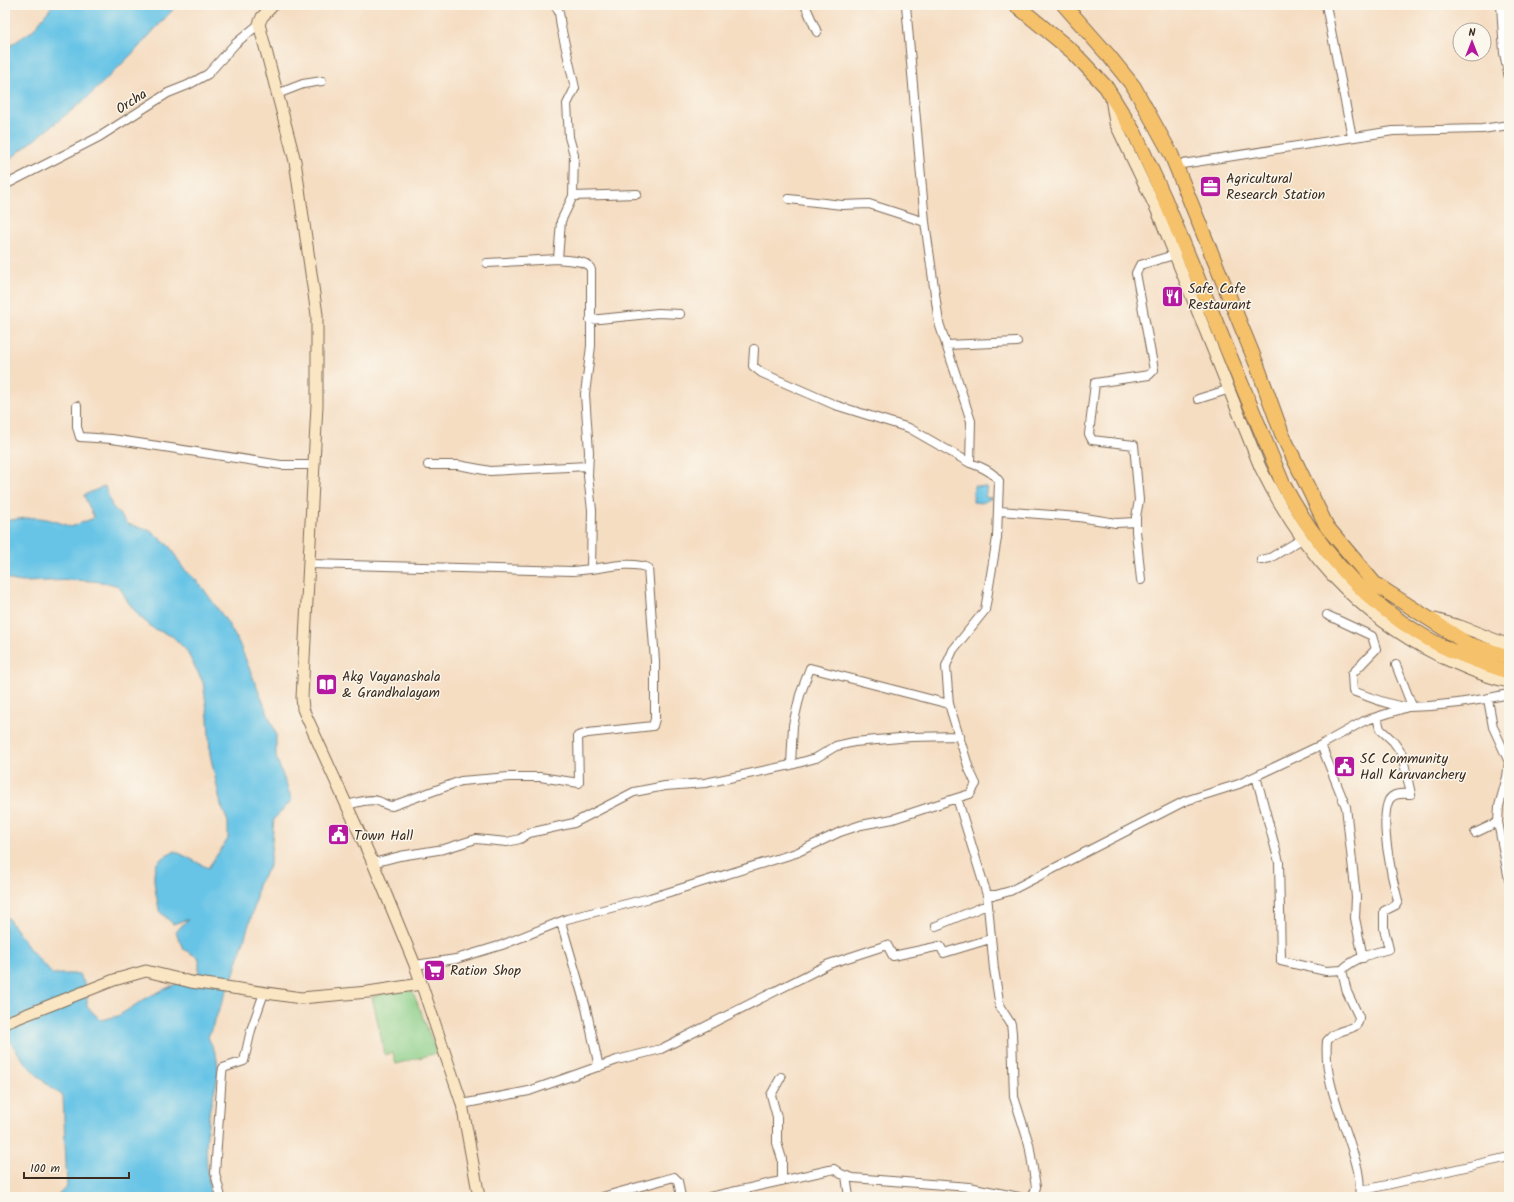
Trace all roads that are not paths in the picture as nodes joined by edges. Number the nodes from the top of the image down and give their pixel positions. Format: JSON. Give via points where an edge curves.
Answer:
{"nodes":[{"id":1,"x":273,"y":5,"type":"edge"},
{"id":2,"x":555,"y":5,"type":"edge"},
{"id":3,"x":806,"y":5,"type":"edge"},
{"id":4,"x":906,"y":5,"type":"edge"},
{"id":5,"x":1016,"y":5,"type":"edge"},
{"id":6,"x":1064,"y":5,"type":"edge"},
{"id":7,"x":1326,"y":5,"type":"edge"},
{"id":8,"x":1501,"y":5,"type":"edge"},
{"id":9,"x":259,"y":24,"type":"junction"},
{"id":10,"x":817,"y":32,"type":"dead end"},
{"id":11,"x":1509,"y":78,"type":"edge"},
{"id":12,"x":322,"y":81,"type":"dead end"},
{"id":13,"x":1110,"y":93,"type":"junction"},
{"id":14,"x":277,"y":94,"type":"junction"},
{"id":15,"x":1509,"y":125,"type":"edge"},
{"id":16,"x":1352,"y":137,"type":"junction"},
{"id":17,"x":1176,"y":165,"type":"junction"},
{"id":18,"x":5,"y":185,"type":"edge"},
{"id":19,"x":637,"y":194,"type":"dead end"},
{"id":20,"x":573,"y":196,"type":"junction"},
{"id":21,"x":789,"y":199,"type":"dead end"},
{"id":22,"x":926,"y":222,"type":"junction"},
{"id":23,"x":1174,"y":255,"type":"junction"},
{"id":24,"x":558,"y":259,"type":"junction"},
{"id":25,"x":487,"y":263,"type":"dead end"},
{"id":26,"x":680,"y":314,"type":"dead end"},
{"id":27,"x":590,"y":320,"type":"junction"},
{"id":28,"x":1017,"y":342,"type":"dead end"},
{"id":29,"x":946,"y":345,"type":"junction"},
{"id":30,"x":754,"y":349,"type":"dead end"},
{"id":31,"x":1230,"y":389,"type":"junction"},
{"id":32,"x":1198,"y":399,"type":"dead end"},
{"id":33,"x":77,"y":406,"type":"dead end"},
{"id":34,"x":970,"y":463,"type":"junction"},
{"id":35,"x":313,"y":465,"type":"junction"},
{"id":36,"x":428,"y":465,"type":"dead end"},
{"id":37,"x":588,"y":466,"type":"junction"},
{"id":38,"x":999,"y":511,"type":"junction"},
{"id":39,"x":1136,"y":522,"type":"junction"},
{"id":40,"x":1302,"y":539,"type":"junction"},
{"id":41,"x":1261,"y":560,"type":"dead end"},
{"id":42,"x":310,"y":564,"type":"junction"},
{"id":43,"x":591,"y":569,"type":"junction"},
{"id":44,"x":1141,"y":580,"type":"dead end"},
{"id":45,"x":1327,"y":615,"type":"dead end"},
{"id":46,"x":1423,"y":616,"type":"junction"},
{"id":47,"x":1509,"y":645,"type":"edge"},
{"id":48,"x":1509,"y":657,"type":"edge"},
{"id":49,"x":1396,"y":665,"type":"dead end"},
{"id":50,"x":1509,"y":672,"type":"edge"},
{"id":51,"x":1509,"y":682,"type":"edge"},
{"id":52,"x":1509,"y":694,"type":"edge"},
{"id":53,"x":1488,"y":699,"type":"junction"},
{"id":54,"x":949,"y":704,"type":"junction"},
{"id":55,"x":1410,"y":706,"type":"junction"},
{"id":56,"x":1377,"y":717,"type":"junction"},
{"id":57,"x":960,"y":736,"type":"junction"},
{"id":58,"x":1321,"y":745,"type":"junction"},
{"id":59,"x":791,"y":765,"type":"junction"},
{"id":60,"x":1256,"y":776,"type":"junction"},
{"id":61,"x":957,"y":798,"type":"junction"},
{"id":62,"x":346,"y":805,"type":"junction"},
{"id":63,"x":1498,"y":822,"type":"junction"},
{"id":64,"x":1475,"y":833,"type":"dead end"},
{"id":65,"x":374,"y":863,"type":"junction"},
{"id":66,"x":1509,"y":880,"type":"edge"},
{"id":67,"x":987,"y":896,"type":"junction"},
{"id":68,"x":987,"y":904,"type":"junction"},
{"id":69,"x":561,"y":922,"type":"junction"},
{"id":70,"x":936,"y":926,"type":"dead end"},
{"id":71,"x":990,"y":938,"type":"junction"},
{"id":72,"x":1363,"y":958,"type":"junction"},
{"id":73,"x":415,"y":965,"type":"junction"},
{"id":74,"x":1342,"y":970,"type":"junction"},
{"id":75,"x":421,"y":984,"type":"junction"},
{"id":76,"x":264,"y":993,"type":"junction"},
{"id":77,"x":5,"y":1023,"type":"edge"},
{"id":78,"x":599,"y":1067,"type":"junction"},
{"id":79,"x":781,"y":1077,"type":"dead end"},
{"id":80,"x":462,"y":1104,"type":"junction"},
{"id":81,"x":1509,"y":1157,"type":"edge"},
{"id":82,"x":846,"y":1176,"type":"junction"},
{"id":83,"x":782,"y":1181,"type":"junction"},
{"id":84,"x":1360,"y":1194,"type":"edge"},
{"id":85,"x":221,"y":1197,"type":"edge"},
{"id":86,"x":479,"y":1197,"type":"edge"},
{"id":87,"x":600,"y":1197,"type":"edge"},
{"id":88,"x":681,"y":1197,"type":"edge"},
{"id":89,"x":710,"y":1197,"type":"edge"},
{"id":90,"x":849,"y":1197,"type":"edge"},
{"id":91,"x":1019,"y":1197,"type":"edge"},
{"id":92,"x":1030,"y":1197,"type":"edge"}],
"edges":[{"from":1,"to":9,"type":"main road"},
{"from":2,"to":20,"type":"street","via":[[559,12],[575,88],[568,104],[569,138],[574,155]]},
{"from":3,"to":10,"type":"street"},
{"from":4,"to":22,"type":"street"},
{"from":5,"to":13,"type":"highway","via":[[1073,52]]},
{"from":6,"to":17,"type":"highway","via":[[1134,87]]},
{"from":7,"to":16,"type":"street"},
{"from":8,"to":11,"type":"street","via":[[1504,53]]},
{"from":9,"to":14,"type":"main road"},
{"from":9,"to":18,"type":"street","name":"Orcha","via":[[235,44],[208,74],[168,92],[99,137]]},
{"from":12,"to":14,"type":"street","via":[[303,84]]},
{"from":13,"to":23,"type":"main road","via":[[1115,123],[1158,213]]},
{"from":13,"to":50,"type":"highway","via":[[1135,134],[1164,198],[1280,477],[1299,514],[1351,580],[1382,609],[1420,635],[1469,659]]},
{"from":14,"to":35,"type":"main road","via":[[295,161],[317,315],[317,405]]},
{"from":15,"to":16,"type":"street","via":[[1482,129],[1393,131]]},
{"from":16,"to":17,"type":"street"},
{"from":17,"to":46,"type":"highway","via":[[1257,365],[1282,434],[1327,527],[1375,584]]},
{"from":19,"to":20,"type":"street"},
{"from":20,"to":24,"type":"street","via":[[561,221]]},
{"from":21,"to":22,"type":"street","via":[[842,205],[869,204]]},
{"from":22,"to":29,"type":"street","via":[[939,323]]},
{"from":23,"to":31,"type":"main road"},
{"from":23,"to":39,"type":"street","via":[[1140,265],[1136,273],[1154,370],[1149,375],[1095,383],[1089,434],[1092,440],[1134,445],[1139,500]]},
{"from":24,"to":25,"type":"street"},
{"from":24,"to":27,"type":"street","via":[[586,263],[590,266]]},
{"from":26,"to":27,"type":"street","via":[[658,313]]},
{"from":27,"to":37,"type":"street","via":[[591,346],[585,394]]},
{"from":28,"to":29,"type":"street"},
{"from":29,"to":34,"type":"street","via":[[971,420]]},
{"from":30,"to":34,"type":"street","via":[[753,366],[762,373],[835,405],[909,428]]},
{"from":31,"to":32,"type":"street"},
{"from":31,"to":40,"type":"main road","via":[[1260,467]]},
{"from":33,"to":35,"type":"street","via":[[77,427],[80,436],[281,465]]},
{"from":34,"to":38,"type":"street","via":[[984,468],[996,477]]},
{"from":35,"to":42,"type":"main road"},
{"from":36,"to":37,"type":"street","via":[[458,465],[490,471]]},
{"from":37,"to":43,"type":"street","via":[[592,510]]},
{"from":38,"to":39,"type":"street","via":[[1079,517],[1116,523]]},
{"from":38,"to":54,"type":"street","via":[[985,610],[953,650],[946,666]]},
{"from":39,"to":44,"type":"street"},
{"from":40,"to":41,"type":"street","via":[[1270,558]]},
{"from":40,"to":51,"type":"main road","via":[[1347,592],[1379,619],[1416,644],[1449,660],[1494,679]]},
{"from":42,"to":43,"type":"street","via":[[573,571]]},
{"from":42,"to":62,"type":"main road","via":[[303,709]]},
{"from":43,"to":62,"type":"street","via":[[619,566],[648,568],[655,661],[653,726],[578,736],[579,782],[534,777],[461,781],[392,806],[372,800]]},
{"from":45,"to":55,"type":"street","via":[[1372,636],[1376,649],[1352,674],[1353,691],[1373,699]]},
{"from":46,"to":47,"type":"main road","via":[[1460,626]]},
{"from":46,"to":48,"type":"highway","via":[[1468,644]]},
{"from":49,"to":55,"type":"street"},
{"from":52,"to":53,"type":"street"},
{"from":53,"to":55,"type":"street"},
{"from":53,"to":63,"type":"street","via":[[1493,727],[1509,762]]},
{"from":54,"to":57,"type":"street"},
{"from":54,"to":59,"type":"street","via":[[810,668],[800,695],[794,725]]},
{"from":55,"to":56,"type":"street"},
{"from":56,"to":58,"type":"street","via":[[1364,721]]},
{"from":56,"to":72,"type":"street","via":[[1380,729],[1402,754],[1412,794],[1397,794],[1390,800],[1384,822],[1398,901],[1384,912],[1384,929],[1389,949]]},
{"from":57,"to":59,"type":"street","via":[[854,742],[836,746],[816,758]]},
{"from":57,"to":61,"type":"street","via":[[976,784],[970,794]]},
{"from":58,"to":60,"type":"street"},
{"from":58,"to":72,"type":"street","via":[[1346,806],[1356,897],[1355,918]]},
{"from":59,"to":65,"type":"street","via":[[705,783],[664,786],[634,792],[574,824],[529,833],[520,839],[507,842],[476,839],[444,849]]},
{"from":60,"to":67,"type":"street","via":[[1217,792],[1185,801],[1010,891]]},
{"from":60,"to":74,"type":"street","via":[[1279,862],[1281,961],[1326,971]]},
{"from":61,"to":67,"type":"street"},
{"from":61,"to":69,"type":"street","via":[[900,817],[840,832],[796,853],[650,898]]},
{"from":62,"to":65,"type":"main road"},
{"from":63,"to":64,"type":"street"},
{"from":63,"to":66,"type":"street"},
{"from":65,"to":73,"type":"main road"},
{"from":67,"to":68,"type":"street"},
{"from":68,"to":70,"type":"street"},
{"from":68,"to":71,"type":"street"},
{"from":69,"to":73,"type":"street","via":[[456,959]]},
{"from":69,"to":78,"type":"street","via":[[586,1008]]},
{"from":71,"to":78,"type":"street","via":[[944,953],[940,946],[893,956],[887,945],[829,964],[673,1045]]},
{"from":71,"to":92,"type":"street","via":[[1000,1007],[1011,1024],[1014,1097],[1029,1144],[1036,1188]]},
{"from":72,"to":74,"type":"street"},
{"from":73,"to":75,"type":"main road"},
{"from":74,"to":84,"type":"street","via":[[1347,992],[1359,1021],[1356,1027],[1336,1033],[1327,1041],[1326,1059],[1332,1088],[1355,1159],[1361,1184]]},
{"from":75,"to":76,"type":"main road","via":[[300,998]]},
{"from":75,"to":80,"type":"main road"},
{"from":76,"to":77,"type":"main road","via":[[191,982],[146,971],[104,983]]},
{"from":76,"to":85,"type":"street","via":[[251,1030],[244,1061],[223,1068],[215,1173]]},
{"from":78,"to":80,"type":"street","via":[[529,1090]]},
{"from":79,"to":83,"type":"street","via":[[771,1095],[777,1117],[777,1143],[782,1159]]},
{"from":80,"to":86,"type":"main road"},
{"from":81,"to":84,"type":"street"},
{"from":82,"to":83,"type":"street","via":[[829,1169]]},
{"from":82,"to":90,"type":"street"},
{"from":82,"to":91,"type":"street","via":[[900,1183],[969,1187]]},
{"from":83,"to":89,"type":"street"},
{"from":87,"to":88,"type":"street","via":[[674,1176],[678,1181]]}]}
